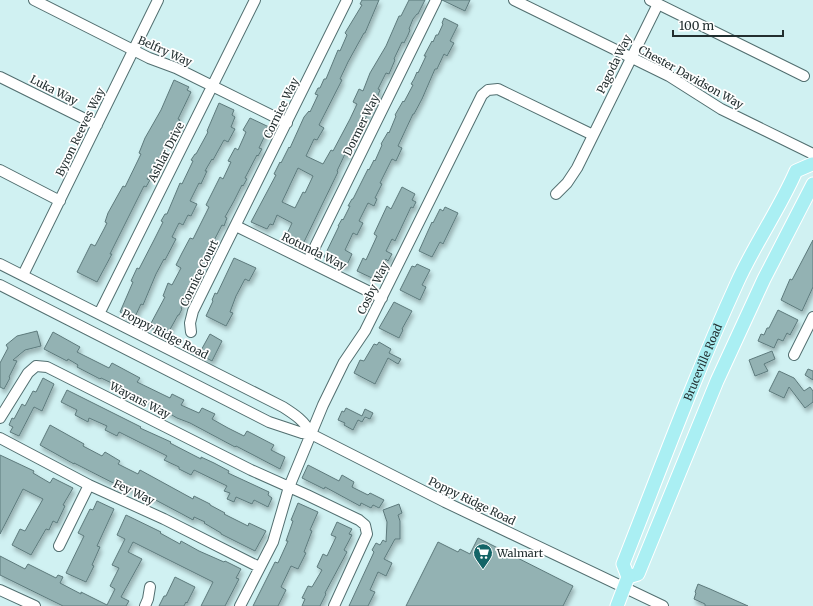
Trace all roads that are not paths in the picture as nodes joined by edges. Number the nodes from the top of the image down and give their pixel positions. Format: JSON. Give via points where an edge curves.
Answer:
{"nodes":[{"id":1,"x":34,"y":0,"type":"edge"},
{"id":2,"x":158,"y":0,"type":"edge"},
{"id":3,"x":255,"y":0,"type":"edge"},
{"id":4,"x":347,"y":0,"type":"edge"},
{"id":5,"x":436,"y":0,"type":"edge"},
{"id":6,"x":514,"y":0,"type":"edge"},
{"id":7,"x":654,"y":2,"type":"edge"},
{"id":8,"x":134,"y":50,"type":"junction"},
{"id":9,"x":631,"y":58,"type":"junction"},
{"id":10,"x":0,"y":76,"type":"edge"},
{"id":11,"x":804,"y":76,"type":"dead end"},
{"id":12,"x":212,"y":86,"type":"junction"},
{"id":13,"x":287,"y":123,"type":"junction"},
{"id":14,"x":97,"y":125,"type":"junction"},
{"id":15,"x":593,"y":135,"type":"junction"},
{"id":16,"x":813,"y":163,"type":"edge"},
{"id":17,"x":0,"y":170,"type":"edge"},
{"id":18,"x":813,"y":184,"type":"edge"},
{"id":19,"x":556,"y":194,"type":"dead end"},
{"id":20,"x":60,"y":201,"type":"junction"},
{"id":21,"x":236,"y":226,"type":"junction"},
{"id":22,"x":308,"y":261,"type":"junction"},
{"id":23,"x":0,"y":264,"type":"edge"},
{"id":24,"x":23,"y":275,"type":"junction"},
{"id":25,"x":0,"y":285,"type":"edge"},
{"id":26,"x":382,"y":298,"type":"junction"},
{"id":27,"x":99,"y":314,"type":"junction"},
{"id":28,"x":813,"y":317,"type":"edge"},
{"id":29,"x":190,"y":332,"type":"dead end"},
{"id":30,"x":794,"y":355,"type":"dead end"},
{"id":31,"x":0,"y":418,"type":"edge"},
{"id":32,"x":311,"y":434,"type":"junction"},
{"id":33,"x":0,"y":438,"type":"edge"},
{"id":34,"x":89,"y":485,"type":"junction"},
{"id":35,"x":289,"y":487,"type":"junction"},
{"id":36,"x":59,"y":546,"type":"dead end"},
{"id":37,"x":259,"y":567,"type":"junction"},
{"id":38,"x":626,"y":582,"type":"junction"},
{"id":39,"x":150,"y":587,"type":"dead end"},
{"id":40,"x":0,"y":590,"type":"edge"},
{"id":41,"x":35,"y":606,"type":"edge"},
{"id":42,"x":145,"y":606,"type":"edge"},
{"id":43,"x":240,"y":606,"type":"edge"},
{"id":44,"x":334,"y":606,"type":"edge"},
{"id":45,"x":617,"y":606,"type":"edge"},
{"id":46,"x":663,"y":606,"type":"edge"}],
"edges":[{"from":1,"to":8,"type":"street","name":"Belfry Way"},
{"from":2,"to":8,"type":"street","name":"Byron Reeves Way"},
{"from":3,"to":12,"type":"street","name":"Ashlar Drive"},
{"from":4,"to":13,"type":"street","name":"Cornice Way"},
{"from":5,"to":22,"type":"street","name":"Dormer Way"},
{"from":6,"to":9,"type":"street","name":"Chester Davidson Way"},
{"from":7,"to":9,"type":"street","name":"Pagoda Way"},
{"from":7,"to":11,"type":"street"},
{"from":8,"to":12,"type":"street","name":"Belfry Way"},
{"from":8,"to":14,"type":"street","name":"Byron Reeves Way"},
{"from":9,"to":15,"type":"street","name":"Pagoda Way"},
{"from":9,"to":16,"type":"street","name":"Chester Davidson Way","via":[[668,76]]},
{"from":10,"to":14,"type":"street","name":"Luka Way"},
{"from":12,"to":13,"type":"street","name":"Belfry Way"},
{"from":12,"to":27,"type":"street","name":"Ashlar Drive"},
{"from":13,"to":21,"type":"street","name":"Cornice Way"},
{"from":14,"to":20,"type":"street","name":"Byron Reeves Way"},
{"from":15,"to":19,"type":"street","name":"Pagoda Way","via":[[572,175]]},
{"from":15,"to":26,"type":"street","name":"Cosby Way","via":[[498,90],[484,92]]},
{"from":16,"to":38,"type":"main road","name":"Bruceville Road","via":[[796,171],[738,282],[711,342],[623,564]]},
{"from":17,"to":20,"type":"street"},
{"from":18,"to":38,"type":"main road","name":"Bruceville Road","via":[[764,279],[717,381],[638,574]]},
{"from":20,"to":24,"type":"street","name":"Byron Reeves Way"},
{"from":21,"to":22,"type":"street","name":"Rotunda Way"},
{"from":21,"to":29,"type":"street","name":"Cornice Court","via":[[193,311]]},
{"from":22,"to":26,"type":"street","name":"Rotunda Way"},
{"from":23,"to":24,"type":"street","name":"Poppy Ridge Road"},
{"from":24,"to":27,"type":"street","name":"Poppy Ridge Road"},
{"from":25,"to":32,"type":"street","name":"Poppy Ridge Road","via":[[269,422]]},
{"from":26,"to":32,"type":"street","name":"Cosby Way","via":[[341,368]]},
{"from":27,"to":32,"type":"street","name":"Poppy Ridge Road","via":[[283,407],[302,420]]},
{"from":28,"to":30,"type":"street"},
{"from":31,"to":35,"type":"street","name":"Wayans Way","via":[[28,374],[36,366],[47,368]]},
{"from":32,"to":35,"type":"street","name":"Cosby Way"},
{"from":32,"to":38,"type":"street","name":"Poppy Ridge Road","via":[[445,502]]},
{"from":33,"to":34,"type":"street","name":"Fey Way"},
{"from":34,"to":36,"type":"street"},
{"from":34,"to":37,"type":"street","name":"Fey Way"},
{"from":35,"to":37,"type":"street","name":"Cosby Way","via":[[273,542]]},
{"from":35,"to":44,"type":"street","via":[[365,525],[367,534]]},
{"from":37,"to":43,"type":"street","name":"Cosby Way"},
{"from":38,"to":45,"type":"main road","name":"Bruceville Road"},
{"from":38,"to":46,"type":"street","name":"Poppy Ridge Road"},
{"from":39,"to":42,"type":"street"},
{"from":40,"to":41,"type":"street"}]}
